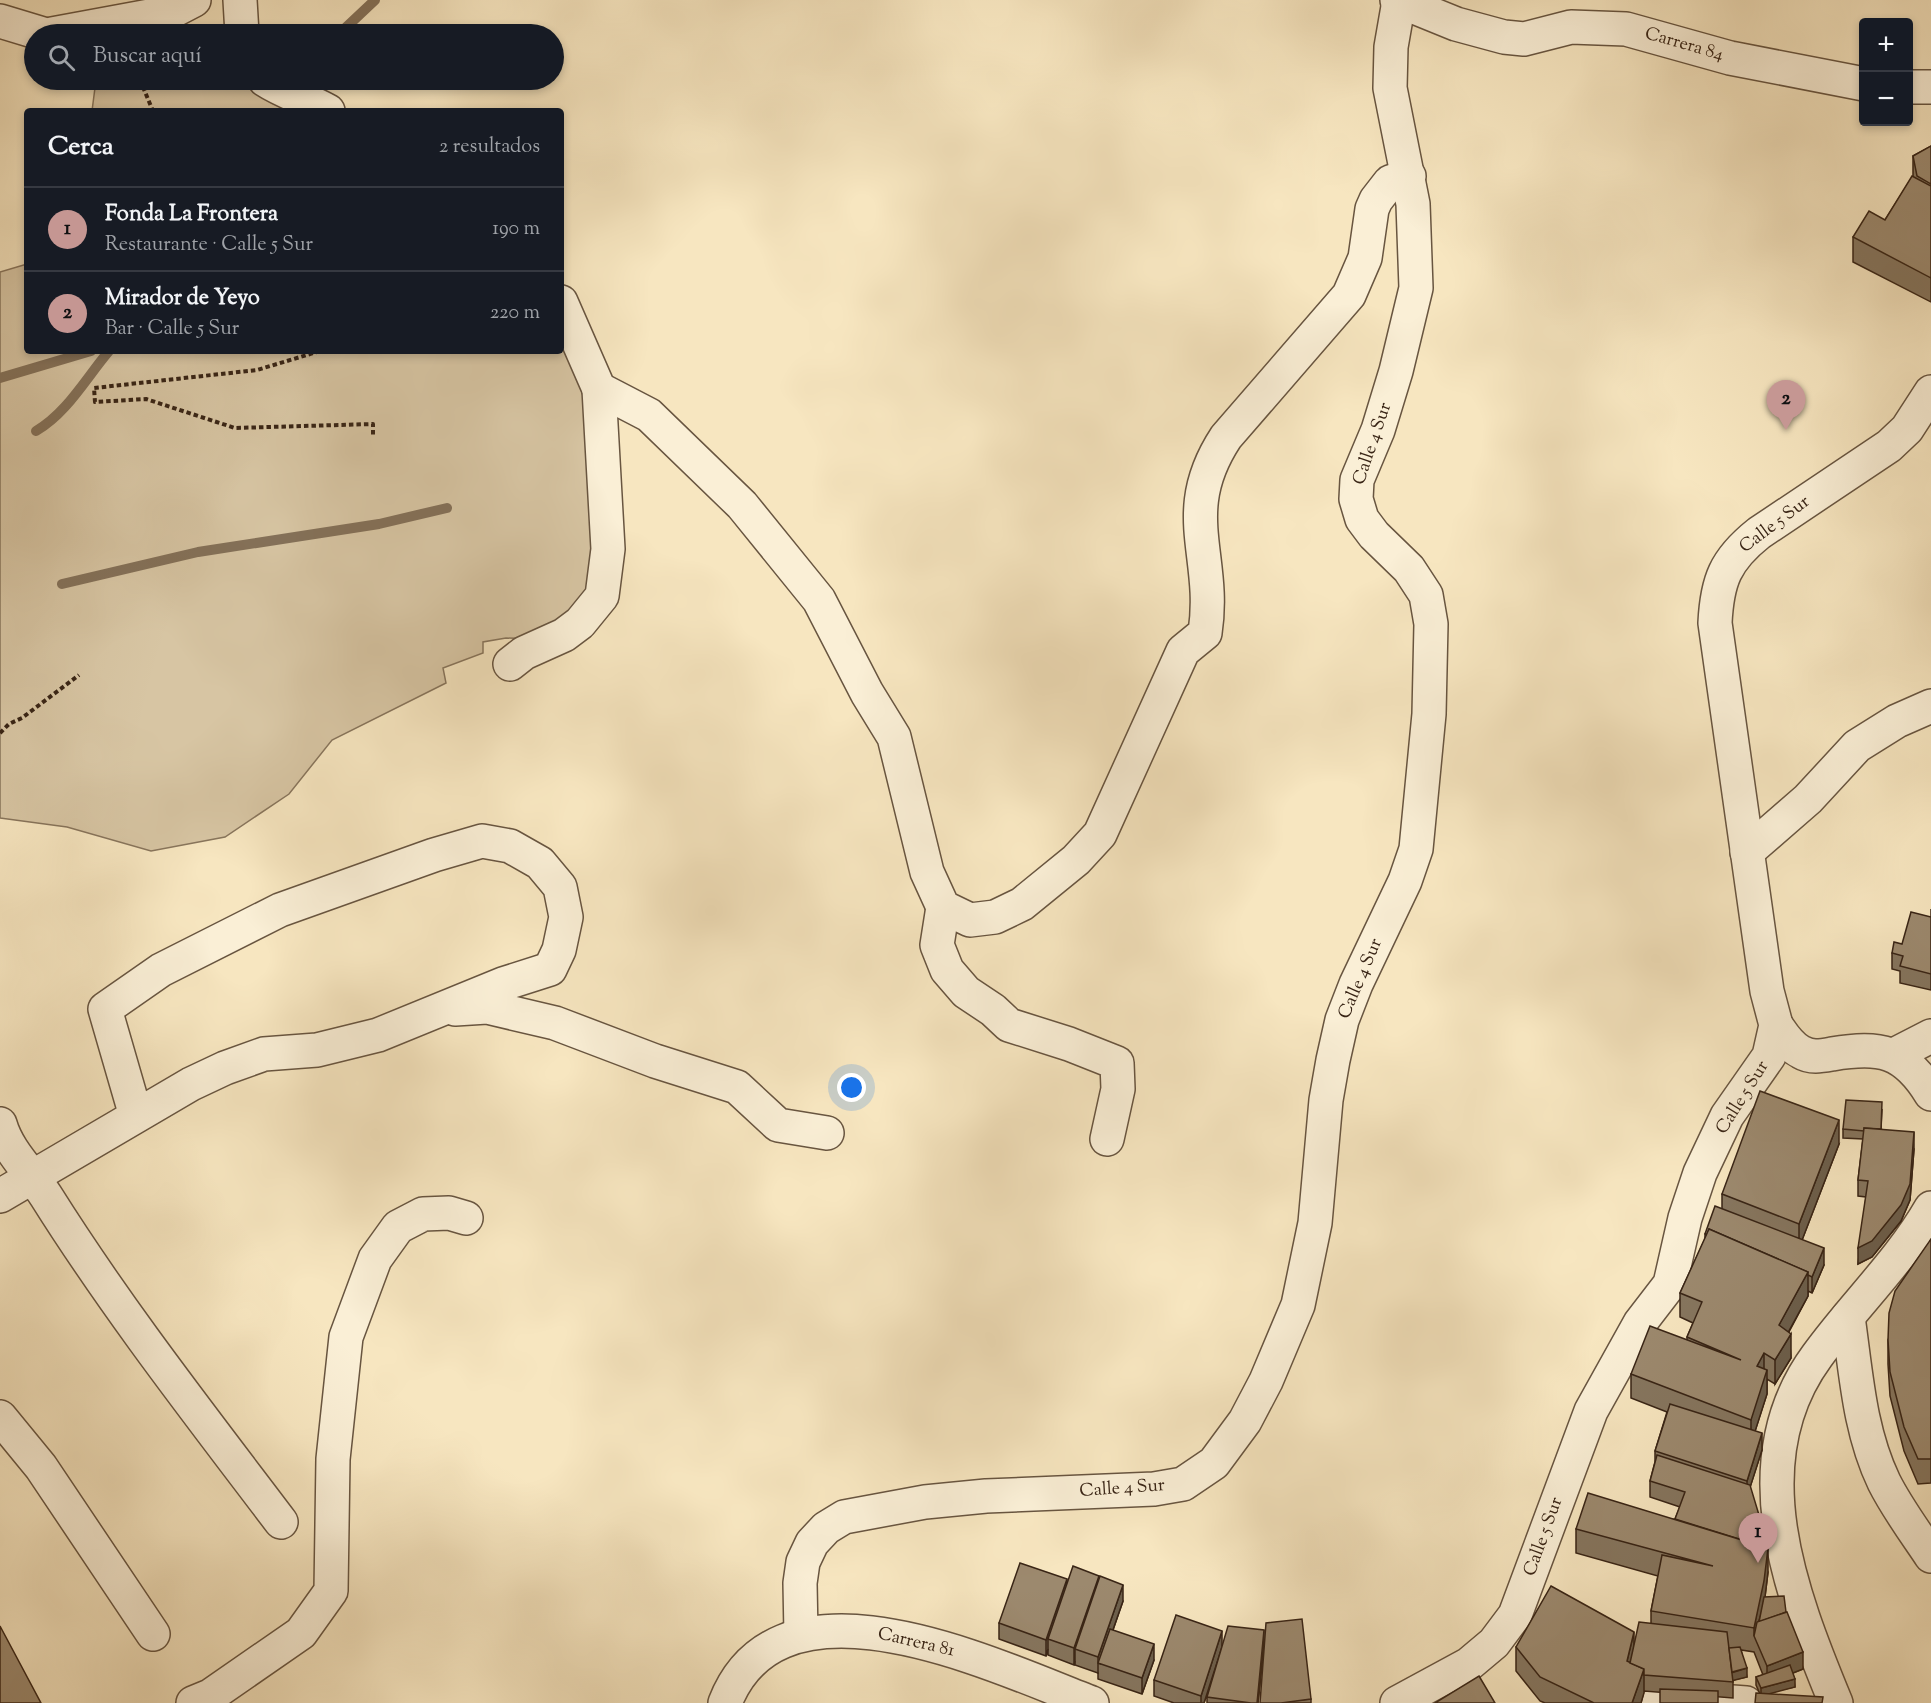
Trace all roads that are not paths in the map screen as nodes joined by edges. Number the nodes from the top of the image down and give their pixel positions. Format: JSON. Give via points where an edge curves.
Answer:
{"nodes":[{"id":1,"x":194,"y":0,"type":"edge"},
{"id":2,"x":240,"y":0,"type":"edge"},
{"id":3,"x":1398,"y":1,"type":"edge"},
{"id":4,"x":0,"y":21,"type":"edge"},
{"id":5,"x":106,"y":24,"type":"edge"},
{"id":6,"x":241,"y":24,"type":"edge"},
{"id":7,"x":24,"y":28,"type":"edge"},
{"id":8,"x":1859,"y":83,"type":"edge"},
{"id":9,"x":1913,"y":87,"type":"edge"},
{"id":10,"x":1931,"y":87,"type":"edge"},
{"id":11,"x":281,"y":90,"type":"edge"},
{"id":12,"x":323,"y":108,"type":"edge"},
{"id":13,"x":1409,"y":176,"type":"junction"},
{"id":14,"x":564,"y":309,"type":"edge"},
{"id":15,"x":599,"y":389,"type":"junction"},
{"id":16,"x":1931,"y":392,"type":"edge"},
{"id":17,"x":510,"y":664,"type":"dead end"},
{"id":18,"x":1931,"y":706,"type":"edge"},
{"id":19,"x":1747,"y":852,"type":"junction"},
{"id":20,"x":943,"y":907,"type":"junction"},
{"id":21,"x":445,"y":1009,"type":"junction"},
{"id":22,"x":1776,"y":1025,"type":"junction"},
{"id":23,"x":1931,"y":1036,"type":"edge"},
{"id":24,"x":1894,"y":1055,"type":"junction"},
{"id":25,"x":1931,"y":1094,"type":"edge"},
{"id":26,"x":136,"y":1116,"type":"junction"},
{"id":27,"x":0,"y":1124,"type":"edge"},
{"id":28,"x":827,"y":1133,"type":"dead end"},
{"id":29,"x":1107,"y":1139,"type":"dead end"},
{"id":30,"x":34,"y":1176,"type":"junction"},
{"id":31,"x":0,"y":1197,"type":"edge"},
{"id":32,"x":1931,"y":1208,"type":"edge"},
{"id":33,"x":466,"y":1218,"type":"dead end"},
{"id":34,"x":1848,"y":1317,"type":"junction"},
{"id":35,"x":0,"y":1417,"type":"edge"},
{"id":36,"x":281,"y":1522,"type":"dead end"},
{"id":37,"x":1931,"y":1556,"type":"edge"},
{"id":38,"x":153,"y":1634,"type":"dead end"},
{"id":39,"x":801,"y":1635,"type":"junction"},
{"id":40,"x":1400,"y":1702,"type":"edge"},
{"id":41,"x":193,"y":1703,"type":"edge"},
{"id":42,"x":725,"y":1703,"type":"edge"},
{"id":43,"x":1092,"y":1703,"type":"edge"},
{"id":44,"x":1655,"y":1703,"type":"edge"},
{"id":45,"x":1746,"y":1703,"type":"edge"},
{"id":46,"x":1836,"y":1703,"type":"edge"}],
"edges":[{"from":1,"to":5,"type":"street","via":[[171,12]]},
{"from":2,"to":6,"type":"street"},
{"from":3,"to":8,"type":"street","name":"Carrera 84","via":[[1456,24],[1504,37],[1524,39],[1571,27],[1626,29],[1730,58]]},
{"from":3,"to":13,"type":"street","name":"Calle 4 Sur","via":[[1390,88]]},
{"from":4,"to":7,"type":"street"},
{"from":9,"to":10,"type":"street"},
{"from":11,"to":12,"type":"street"},
{"from":13,"to":20,"type":"street","via":[[1390,182],[1376,200],[1365,258],[1349,295],[1214,455],[1198,512],[1207,603],[1205,633],[1183,651],[1100,834],[1076,860],[1022,904],[995,917],[970,920]]},
{"from":13,"to":39,"type":"street","name":"Calle 4 Sur","via":[[1416,232],[1416,288],[1394,381],[1357,480],[1356,499],[1362,519],[1409,569],[1426,595],[1431,624],[1429,714],[1416,849],[1342,1020],[1326,1100],[1315,1223],[1298,1305],[1286,1338],[1245,1421],[1214,1463],[1184,1484],[925,1502],[844,1517],[826,1528],[812,1543],[803,1562]]},
{"from":14,"to":15,"type":"street"},
{"from":15,"to":17,"type":"street","via":[[608,549],[602,596],[580,623],[564,635],[524,653]]},
{"from":15,"to":20,"type":"street","via":[[649,415],[741,505],[819,600],[894,737],[927,872]]},
{"from":16,"to":19,"type":"street","name":"Calle 5 Sur","via":[[1907,429],[1889,446],[1759,532],[1739,549],[1721,577],[1715,623]]},
{"from":18,"to":19,"type":"street","via":[[1857,746],[1808,799]]},
{"from":19,"to":22,"type":"street","name":"Calle 5 Sur","via":[[1770,1009]]},
{"from":20,"to":29,"type":"street","via":[[938,945],[947,969],[966,992],[1009,1025],[1117,1063],[1118,1089]]},
{"from":21,"to":26,"type":"street","via":[[368,1037],[317,1050],[264,1054],[191,1084]]},
{"from":21,"to":26,"type":"street","via":[[550,969],[559,950],[566,917],[560,887],[540,863],[510,846],[482,841],[280,910],[162,970],[105,1009]]},
{"from":21,"to":28,"type":"street","via":[[487,1007],[555,1023],[737,1087],[778,1125]]},
{"from":22,"to":24,"type":"street","via":[[1791,1046],[1816,1057],[1863,1049]]},
{"from":22,"to":40,"type":"street","name":"Calle 5 Sur","via":[[1769,1056],[1727,1116],[1701,1173],[1685,1218],[1670,1284],[1640,1323],[1591,1411],[1515,1615],[1494,1643],[1469,1664]]},
{"from":23,"to":24,"type":"street"},
{"from":24,"to":25,"type":"street","via":[[1920,1077]]},
{"from":26,"to":30,"type":"street"},
{"from":27,"to":30,"type":"street","via":[[6,1144]]},
{"from":30,"to":31,"type":"street"},
{"from":30,"to":36,"type":"street","via":[[133,1326]]},
{"from":32,"to":34,"type":"street"},
{"from":33,"to":41,"type":"street","via":[[449,1213],[423,1214],[398,1227],[375,1259],[346,1336],[333,1460],[331,1591],[302,1633],[210,1696]]},
{"from":34,"to":37,"type":"street","via":[[1860,1405],[1872,1452],[1895,1500]]},
{"from":34,"to":46,"type":"street","via":[[1801,1379],[1782,1423],[1776,1470],[1780,1533],[1791,1581]]},
{"from":35,"to":38,"type":"street","via":[[41,1467]]},
{"from":39,"to":42,"type":"street","name":"Carrera 81","via":[[785,1639],[758,1656],[732,1686]]},
{"from":39,"to":43,"type":"street","name":"Carrera 81","via":[[892,1634],[950,1650]]},
{"from":44,"to":45,"type":"street","via":[[1664,1697]]}]}
